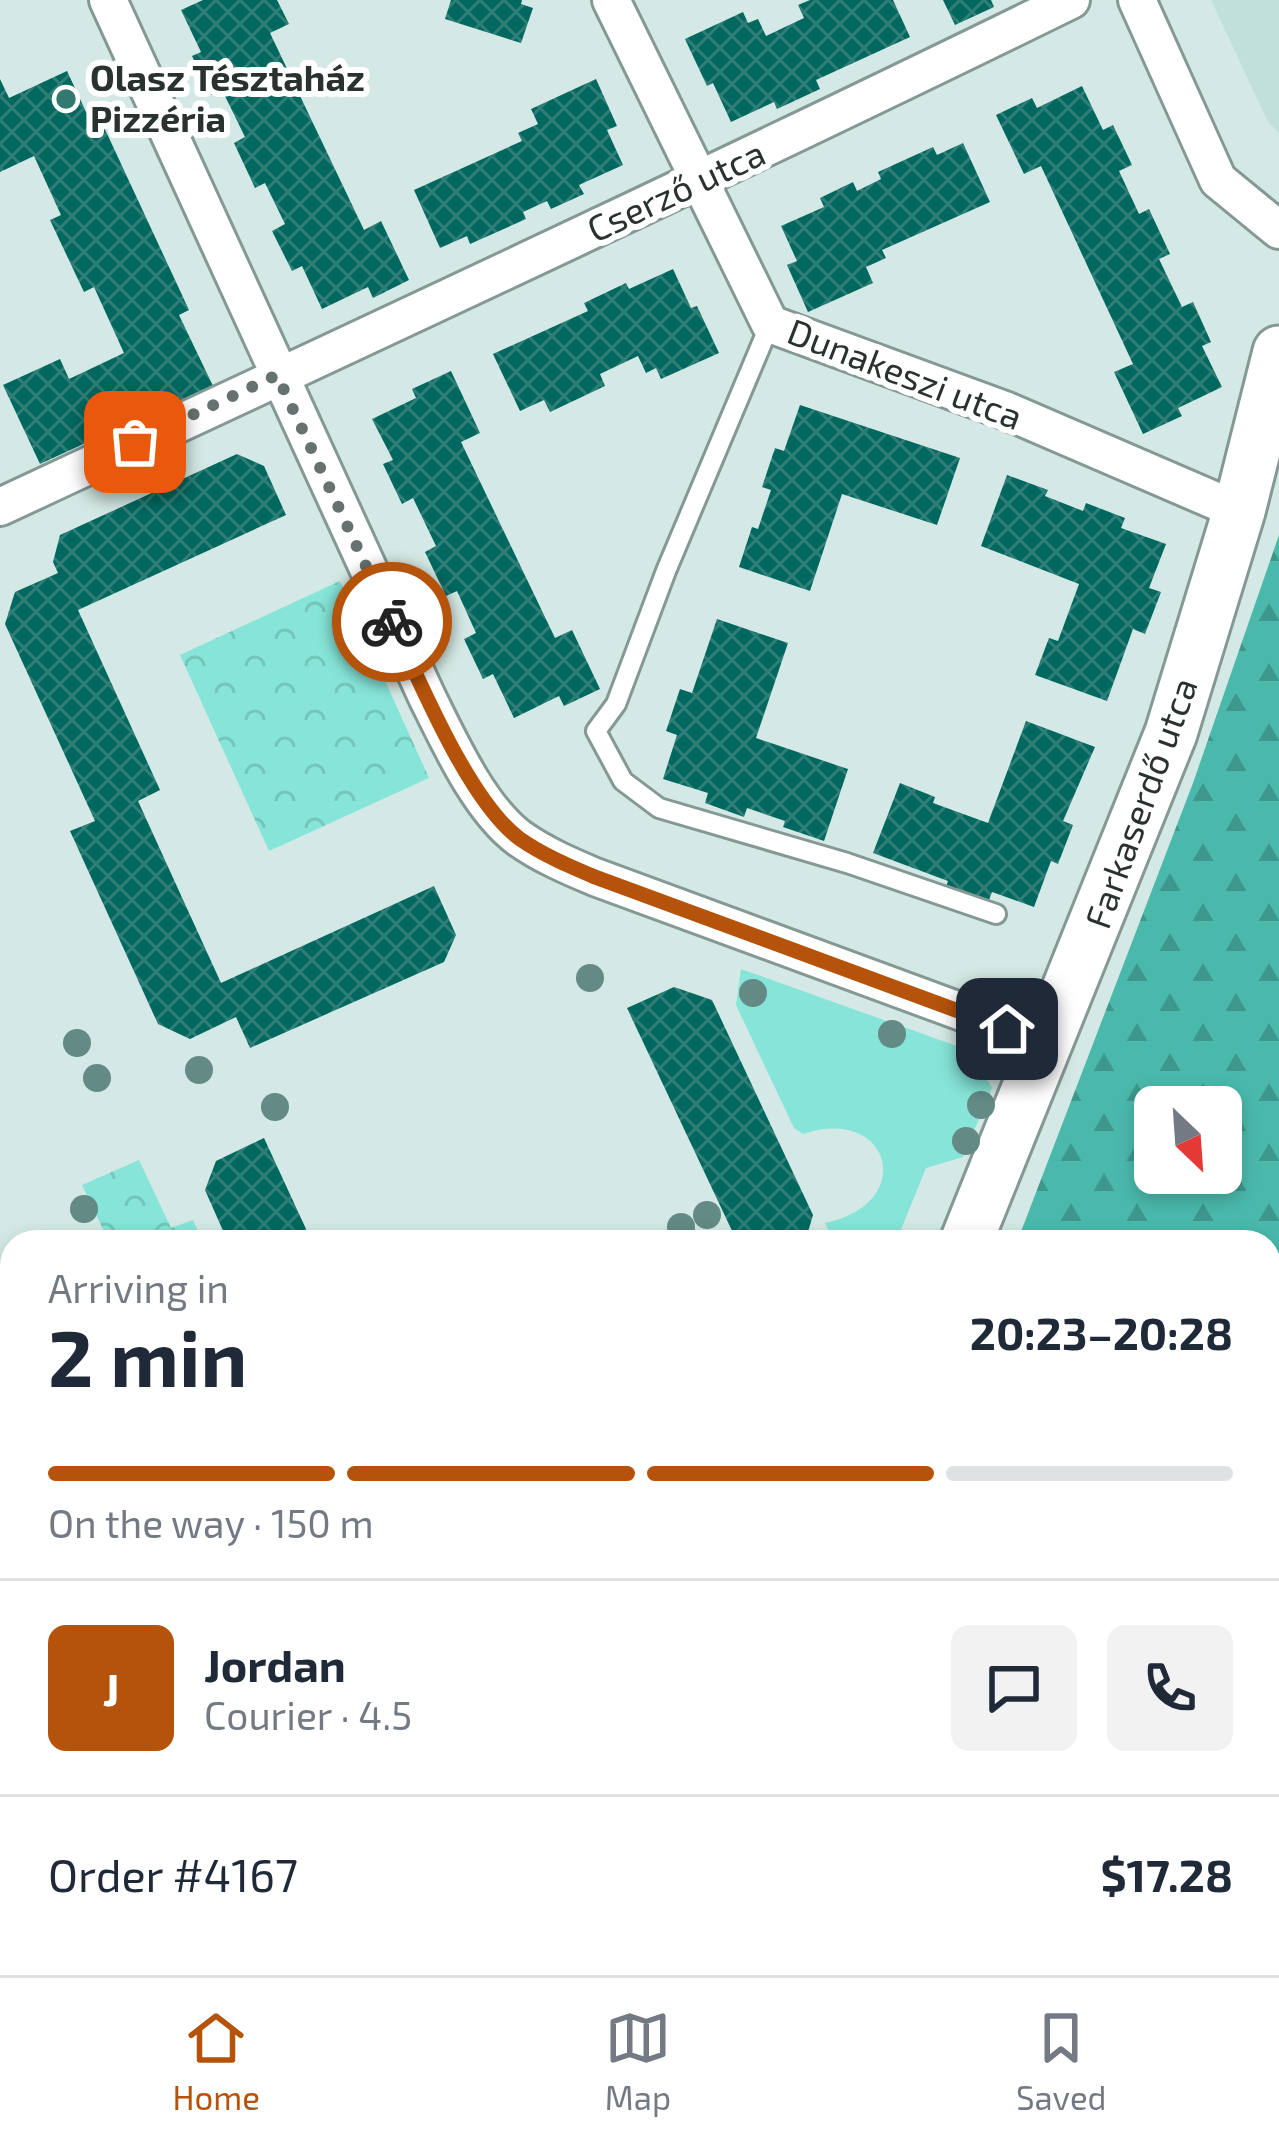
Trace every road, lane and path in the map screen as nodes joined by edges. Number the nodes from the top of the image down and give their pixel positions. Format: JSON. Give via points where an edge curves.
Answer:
{"nodes":[{"id":1,"x":108,"y":0,"type":"edge"},
{"id":2,"x":610,"y":0,"type":"edge"},
{"id":3,"x":1071,"y":0,"type":"edge"},
{"id":4,"x":1137,"y":0,"type":"edge"},
{"id":5,"x":700,"y":182,"type":"junction"},
{"id":6,"x":1279,"y":230,"type":"edge"},
{"id":7,"x":770,"y":323,"type":"junction"},
{"id":8,"x":1279,"y":352,"type":"edge"},
{"id":9,"x":277,"y":375,"type":"junction"},
{"id":10,"x":0,"y":507,"type":"edge"},
{"id":11,"x":1239,"y":511,"type":"junction"},
{"id":12,"x":996,"y":914,"type":"dead end"},
{"id":13,"x":1049,"y":1044,"type":"junction"},
{"id":14,"x":971,"y":1230,"type":"edge"}],
"edges":[{"from":1,"to":9,"type":"street"},
{"from":2,"to":5,"type":"street","name":"Dunakeszi utca"},
{"from":3,"to":5,"type":"street","name":"Cserző utca"},
{"from":4,"to":6,"type":"street","via":[[1218,180]]},
{"from":5,"to":7,"type":"street","name":"Dunakeszi utca"},
{"from":5,"to":9,"type":"street","name":"Cserző utca"},
{"from":7,"to":11,"type":"street","name":"Dunakeszi utca","via":[[1007,411]]},
{"from":7,"to":12,"type":"lane","via":[[616,704],[596,731],[622,781],[659,808]]},
{"from":8,"to":11,"type":"street","name":"Farkaserdő utca"},
{"from":9,"to":10,"type":"street","name":"Cserző utca"},
{"from":9,"to":13,"type":"street","via":[[457,757],[515,836],[595,877]]},
{"from":11,"to":13,"type":"street","name":"Farkaserdő utca","via":[[1171,734]]},
{"from":13,"to":14,"type":"street","name":"Farkaserdő utca"}]}
